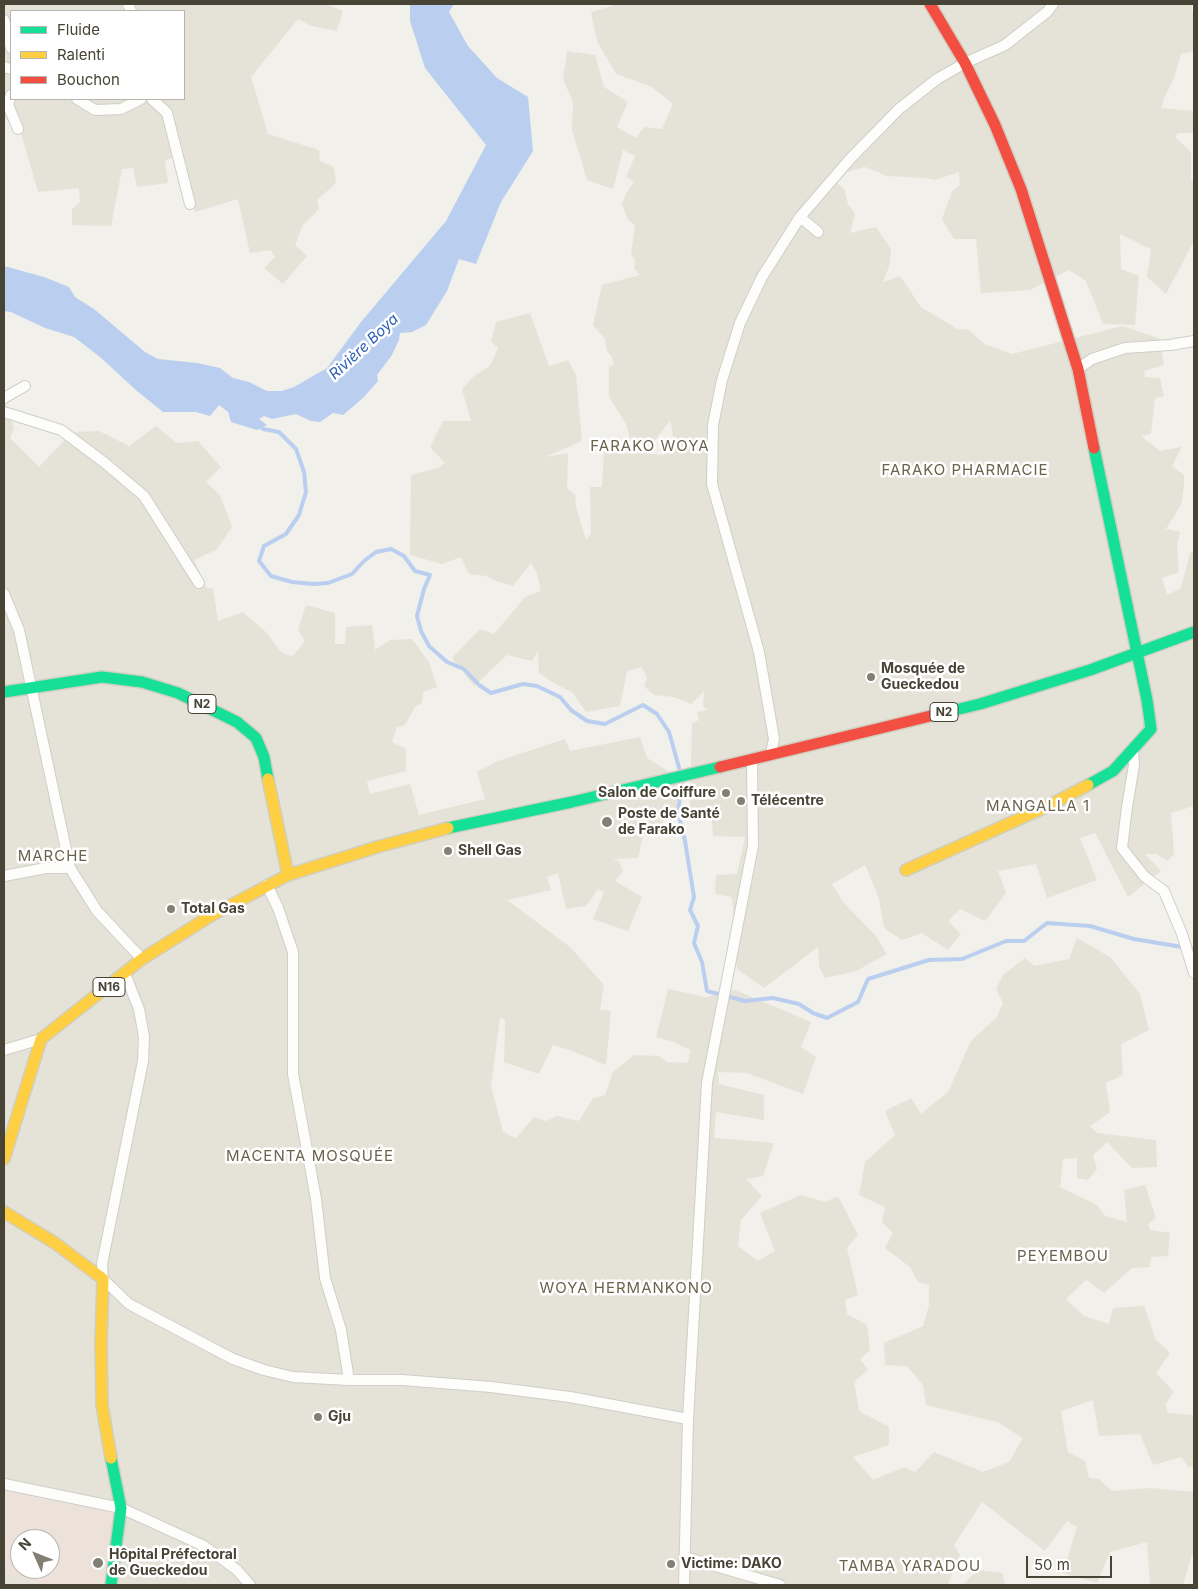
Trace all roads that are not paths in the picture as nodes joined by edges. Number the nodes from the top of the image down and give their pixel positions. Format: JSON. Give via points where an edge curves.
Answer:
{"nodes":[{"id":1,"x":930,"y":4,"type":"edge"},
{"id":2,"x":1053,"y":4,"type":"edge"},
{"id":3,"x":4,"y":20,"type":"edge"},
{"id":4,"x":10,"y":44,"type":"edge"},
{"id":5,"x":965,"y":63,"type":"junction"},
{"id":6,"x":10,"y":98,"type":"edge"},
{"id":7,"x":79,"y":100,"type":"edge"},
{"id":8,"x":139,"y":100,"type":"edge"},
{"id":9,"x":153,"y":100,"type":"edge"},
{"id":10,"x":18,"y":129,"type":"dead end"},
{"id":11,"x":190,"y":204,"type":"dead end"},
{"id":12,"x":800,"y":217,"type":"junction"},
{"id":13,"x":818,"y":232,"type":"dead end"},
{"id":14,"x":1194,"y":341,"type":"edge"},
{"id":15,"x":1078,"y":369,"type":"junction"},
{"id":16,"x":25,"y":386,"type":"dead end"},
{"id":17,"x":4,"y":398,"type":"edge"},
{"id":18,"x":4,"y":412,"type":"edge"},
{"id":19,"x":199,"y":583,"type":"dead end"},
{"id":20,"x":4,"y":594,"type":"edge"},
{"id":21,"x":1194,"y":632,"type":"edge"},
{"id":22,"x":1136,"y":652,"type":"junction"},
{"id":23,"x":31,"y":688,"type":"junction"},
{"id":24,"x":4,"y":692,"type":"edge"},
{"id":25,"x":1133,"y":750,"type":"junction"},
{"id":26,"x":772,"y":754,"type":"junction"},
{"id":27,"x":752,"y":760,"type":"junction"},
{"id":28,"x":70,"y":868,"type":"junction"},
{"id":29,"x":906,"y":870,"type":"dead end"},
{"id":30,"x":288,"y":874,"type":"junction"},
{"id":31,"x":4,"y":876,"type":"edge"},
{"id":32,"x":267,"y":885,"type":"junction"},
{"id":33,"x":142,"y":959,"type":"junction"},
{"id":34,"x":1194,"y":973,"type":"edge"},
{"id":35,"x":125,"y":974,"type":"junction"},
{"id":36,"x":41,"y":1039,"type":"junction"},
{"id":37,"x":4,"y":1050,"type":"edge"},
{"id":38,"x":4,"y":1159,"type":"edge"},
{"id":39,"x":4,"y":1212,"type":"edge"},
{"id":40,"x":103,"y":1279,"type":"junction"},
{"id":41,"x":350,"y":1380,"type":"junction"},
{"id":42,"x":688,"y":1418,"type":"junction"},
{"id":43,"x":4,"y":1484,"type":"edge"},
{"id":44,"x":122,"y":1508,"type":"junction"},
{"id":45,"x":685,"y":1557,"type":"junction"},
{"id":46,"x":111,"y":1585,"type":"edge"},
{"id":47,"x":250,"y":1585,"type":"edge"},
{"id":48,"x":684,"y":1585,"type":"edge"},
{"id":49,"x":780,"y":1585,"type":"edge"}],
"edges":[{"from":1,"to":5,"type":"main road"},
{"from":2,"to":5,"type":"street","via":[[1005,45]]},
{"from":3,"to":4,"type":"street"},
{"from":5,"to":12,"type":"street","via":[[937,79],[899,110],[850,159]]},
{"from":5,"to":15,"type":"main road","via":[[1022,189]]},
{"from":6,"to":10,"type":"street","via":[[8,105]]},
{"from":7,"to":8,"type":"street","via":[[95,110],[121,109]]},
{"from":9,"to":11,"type":"street","via":[[167,113]]},
{"from":12,"to":13,"type":"street"},
{"from":12,"to":26,"type":"street","via":[[762,277],[740,323],[722,380],[713,424],[712,484],[759,652],[774,739]]},
{"from":14,"to":15,"type":"street","via":[[1125,348],[1092,359]]},
{"from":15,"to":22,"type":"main road"},
{"from":16,"to":17,"type":"street"},
{"from":18,"to":19,"type":"street","via":[[61,430],[144,496]]},
{"from":20,"to":23,"type":"street","via":[[19,630]]},
{"from":21,"to":22,"type":"main road","number":"N2"},
{"from":22,"to":25,"type":"main road","via":[[1150,729]]},
{"from":22,"to":26,"type":"main road","number":"N2","via":[[1090,670],[980,704]]},
{"from":23,"to":24,"type":"main road","number":"N2"},
{"from":23,"to":28,"type":"street"},
{"from":23,"to":30,"type":"main road","number":"N2","via":[[102,677],[142,682],[178,693],[237,722],[256,738],[264,757]]},
{"from":25,"to":29,"type":"main road","via":[[1113,771],[1050,805]]},
{"from":25,"to":34,"type":"street","via":[[1134,764],[1122,848],[1144,876],[1164,891]]},
{"from":26,"to":27,"type":"main road","number":"N2"},
{"from":27,"to":30,"type":"main road","number":"N2","via":[[467,823]]},
{"from":27,"to":42,"type":"street","via":[[753,846],[707,1083]]},
{"from":28,"to":31,"type":"street","via":[[46,868]]},
{"from":28,"to":33,"type":"street","via":[[97,911]]},
{"from":30,"to":32,"type":"main road","number":"N16"},
{"from":32,"to":33,"type":"main road","number":"N16"},
{"from":32,"to":41,"type":"street","via":[[293,952],[293,1074],[316,1199],[325,1278],[341,1330]]},
{"from":33,"to":35,"type":"main road","number":"N16"},
{"from":35,"to":36,"type":"main road","number":"N16"},
{"from":35,"to":40,"type":"street","via":[[139,1009],[144,1037],[143,1061],[102,1264]]},
{"from":36,"to":37,"type":"street"},
{"from":36,"to":38,"type":"main road"},
{"from":39,"to":40,"type":"main road","via":[[55,1243]]},
{"from":40,"to":41,"type":"street","via":[[129,1304],[234,1359],[293,1377]]},
{"from":40,"to":44,"type":"main road","via":[[102,1405]]},
{"from":41,"to":42,"type":"street","via":[[402,1380],[492,1387]]},
{"from":42,"to":45,"type":"street"},
{"from":43,"to":44,"type":"street"},
{"from":44,"to":46,"type":"main road"},
{"from":44,"to":47,"type":"street","via":[[204,1546],[237,1570]]},
{"from":45,"to":48,"type":"street"},
{"from":45,"to":49,"type":"street"}]}
